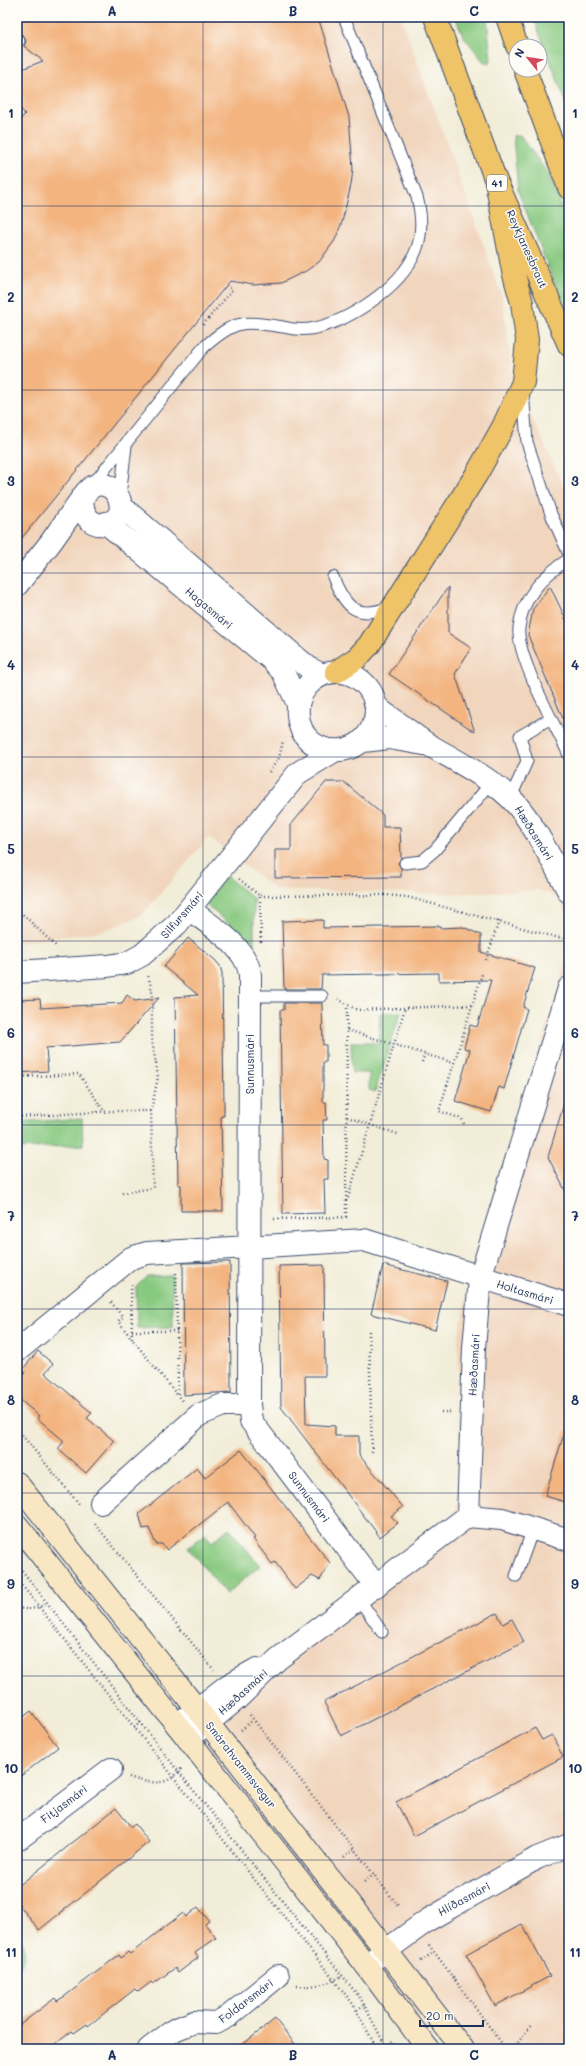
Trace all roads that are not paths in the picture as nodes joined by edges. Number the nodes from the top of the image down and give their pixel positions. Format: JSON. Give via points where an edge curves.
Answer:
{"nodes":[{"id":1,"x":344,"y":17,"type":"edge"},
{"id":2,"x":435,"y":17,"type":"edge"},
{"id":3,"x":508,"y":17,"type":"edge"},
{"id":4,"x":515,"y":38,"type":"edge"},
{"id":5,"x":528,"y":78,"type":"edge"},
{"id":6,"x":529,"y":78,"type":"edge"},
{"id":7,"x":569,"y":148,"type":"edge"},
{"id":8,"x":496,"y":180,"type":"junction"},
{"id":9,"x":569,"y":188,"type":"edge"},
{"id":10,"x":569,"y":345,"type":"edge"},
{"id":11,"x":522,"y":382,"type":"junction"},
{"id":12,"x":126,"y":445,"type":"junction"},
{"id":13,"x":86,"y":492,"type":"junction"},
{"id":14,"x":120,"y":502,"type":"junction"},
{"id":15,"x":101,"y":524,"type":"junction"},
{"id":16,"x":51,"y":542,"type":"junction"},
{"id":17,"x":569,"y":554,"type":"edge"},
{"id":18,"x":569,"y":559,"type":"edge"},
{"id":19,"x":333,"y":577,"type":"dead end"},
{"id":20,"x":17,"y":585,"type":"edge"},
{"id":21,"x":394,"y":606,"type":"junction"},
{"id":22,"x":329,"y":673,"type":"junction"},
{"id":23,"x":298,"y":704,"type":"junction"},
{"id":24,"x":376,"y":704,"type":"junction"},
{"id":25,"x":551,"y":718,"type":"junction"},
{"id":26,"x":305,"y":735,"type":"junction"},
{"id":27,"x":363,"y":741,"type":"junction"},
{"id":28,"x":429,"y":745,"type":"junction"},
{"id":29,"x":568,"y":750,"type":"edge"},
{"id":30,"x":334,"y":751,"type":"junction"},
{"id":31,"x":298,"y":772,"type":"junction"},
{"id":32,"x":491,"y":783,"type":"junction"},
{"id":33,"x":510,"y":799,"type":"junction"},
{"id":34,"x":405,"y":864,"type":"dead end"},
{"id":35,"x":569,"y":892,"type":"edge"},
{"id":36,"x":189,"y":909,"type":"junction"},
{"id":37,"x":17,"y":972,"type":"edge"},
{"id":38,"x":569,"y":988,"type":"edge"},
{"id":39,"x":250,"y":996,"type":"junction"},
{"id":40,"x":322,"y":996,"type":"dead end"},
{"id":41,"x":249,"y":1247,"type":"junction"},
{"id":42,"x":480,"y":1278,"type":"junction"},
{"id":43,"x":569,"y":1305,"type":"edge"},
{"id":44,"x":17,"y":1351,"type":"edge"},
{"id":45,"x":249,"y":1404,"type":"junction"},
{"id":46,"x":17,"y":1483,"type":"edge"},
{"id":47,"x":93,"y":1512,"type":"road end"},
{"id":48,"x":468,"y":1516,"type":"junction"},
{"id":49,"x":17,"y":1525,"type":"edge"},
{"id":50,"x":533,"y":1529,"type":"junction"},
{"id":51,"x":569,"y":1540,"type":"edge"},
{"id":52,"x":516,"y":1576,"type":"dead end"},
{"id":53,"x":376,"y":1586,"type":"junction"},
{"id":54,"x":359,"y":1599,"type":"junction"},
{"id":55,"x":382,"y":1632,"type":"dead end"},
{"id":56,"x":203,"y":1716,"type":"junction"},
{"id":57,"x":183,"y":1732,"type":"junction"},
{"id":58,"x":110,"y":1769,"type":"road end"},
{"id":59,"x":17,"y":1840,"type":"edge"},
{"id":60,"x":569,"y":1845,"type":"edge"},
{"id":61,"x":386,"y":1949,"type":"junction"},
{"id":62,"x":366,"y":1965,"type":"junction"},
{"id":63,"x":278,"y":1976,"type":"road end"},
{"id":64,"x":149,"y":2049,"type":"edge"},
{"id":65,"x":428,"y":2049,"type":"edge"},
{"id":66,"x":463,"y":2049,"type":"edge"}],
"edges":[{"from":1,"to":12,"type":"lane","via":[[417,197],[422,225],[415,253],[402,274],[359,311],[333,323],[309,329],[245,322],[218,334],[203,348]]},
{"from":2,"to":8,"type":"highway","name":"Reykjanesbraut","number":"41"},
{"from":3,"to":4,"type":"highway"},
{"from":5,"to":9,"type":"highway"},
{"from":6,"to":7,"type":"highway"},
{"from":8,"to":10,"type":"highway","name":"Reykjanesbraut","number":"41"},
{"from":8,"to":11,"type":"highway","via":[[513,271],[522,303],[527,340]]},
{"from":11,"to":17,"type":"lane","via":[[527,442],[551,514]]},
{"from":11,"to":21,"type":"highway","via":[[503,427],[476,475]]},
{"from":12,"to":13,"type":"lane"},
{"from":12,"to":14,"type":"lane"},
{"from":13,"to":14,"type":"street","name":"Hagasmári","via":[[94,486],[107,486],[113,489]]},
{"from":13,"to":15,"type":"street","name":"Hagasmári","via":[[82,501],[83,513],[87,518]]},
{"from":13,"to":16,"type":"street"},
{"from":14,"to":15,"type":"street","via":[[116,517]]},
{"from":14,"to":22,"type":"street","name":"Hagasmári","via":[[309,668]]},
{"from":15,"to":16,"type":"street","via":[[81,528]]},
{"from":15,"to":23,"type":"street","name":"Hagasmári","via":[[272,660],[283,672]]},
{"from":16,"to":20,"type":"street"},
{"from":18,"to":25,"type":"lane","via":[[550,571],[536,586],[518,628],[522,656]]},
{"from":19,"to":21,"type":"lane","via":[[339,592],[351,608],[375,613]]},
{"from":21,"to":22,"type":"highway","via":[[369,645],[357,658]]},
{"from":22,"to":23,"type":"street","name":"Hagasmári","via":[[306,686]]},
{"from":22,"to":24,"type":"street","name":"Hagasmári","via":[[347,673],[357,678],[366,685]]},
{"from":23,"to":26,"type":"street","name":"Hagasmári","via":[[300,725]]},
{"from":24,"to":27,"type":"street","via":[[374,724]]},
{"from":24,"to":28,"type":"street","name":"Hæðasmári","via":[[383,712]]},
{"from":25,"to":29,"type":"lane"},
{"from":25,"to":33,"type":"lane","via":[[520,736],[527,761]]},
{"from":26,"to":30,"type":"street","via":[[313,743]]},
{"from":26,"to":31,"type":"street","name":"Silfursmári"},
{"from":27,"to":28,"type":"street","name":"Hæðasmári","via":[[389,738]]},
{"from":27,"to":30,"type":"street","via":[[349,748]]},
{"from":28,"to":32,"type":"street","name":"Hæðasmári"},
{"from":30,"to":31,"type":"street","name":"Silfursmári"},
{"from":31,"to":36,"type":"street","name":"Silfursmári"},
{"from":32,"to":33,"type":"street","name":"Hæðasmári"},
{"from":32,"to":34,"type":"lane","via":[[436,850],[422,861]]},
{"from":33,"to":35,"type":"street","name":"Hæðasmári","via":[[528,821]]},
{"from":36,"to":37,"type":"street","name":"Silfursmári","via":[[157,943],[142,955],[127,962],[108,966]]},
{"from":36,"to":39,"type":"street","name":"Sunnusmári","via":[[244,956],[250,968]]},
{"from":38,"to":42,"type":"street","name":"Hæðasmári"},
{"from":39,"to":40,"type":"lane"},
{"from":39,"to":41,"type":"street","name":"Sunnusmári"},
{"from":41,"to":42,"type":"street","via":[[364,1240]]},
{"from":41,"to":44,"type":"street","via":[[139,1254],[131,1258],[76,1311]]},
{"from":41,"to":45,"type":"street","name":"Sunnusmári"},
{"from":42,"to":43,"type":"street","name":"Holtasmári"},
{"from":42,"to":48,"type":"street","name":"Hæðasmári","via":[[474,1348]]},
{"from":45,"to":47,"type":"street","via":[[223,1406],[208,1410],[196,1418]]},
{"from":45,"to":53,"type":"street","name":"Sunnusmári","via":[[251,1421]]},
{"from":46,"to":56,"type":"main road","name":"Smárahvammsvegur"},
{"from":48,"to":50,"type":"street","via":[[502,1519]]},
{"from":48,"to":53,"type":"street","name":"Hæðasmári"},
{"from":49,"to":57,"type":"main road"},
{"from":50,"to":51,"type":"street"},
{"from":50,"to":52,"type":"lane"},
{"from":53,"to":54,"type":"street","name":"Hæðasmári"},
{"from":54,"to":55,"type":"lane"},
{"from":54,"to":56,"type":"street","name":"Hæðasmári","via":[[278,1660],[227,1686]]},
{"from":56,"to":57,"type":"street","name":"Hæðasmári"},
{"from":56,"to":61,"type":"main road","name":"Smárahvammsvegur"},
{"from":57,"to":62,"type":"main road"},
{"from":58,"to":59,"type":"street","name":"Fitjasmári"},
{"from":60,"to":61,"type":"street","name":"Hlíðasmári","via":[[543,1856],[428,1920]]},
{"from":61,"to":62,"type":"street","name":"Hlíðasmári"},
{"from":61,"to":66,"type":"main road","name":"Smárahvammsvegur"},
{"from":62,"to":65,"type":"main road"},
{"from":63,"to":64,"type":"street","name":"Foldarsmári","via":[[216,2024],[194,2022],[174,2030]]}]}
